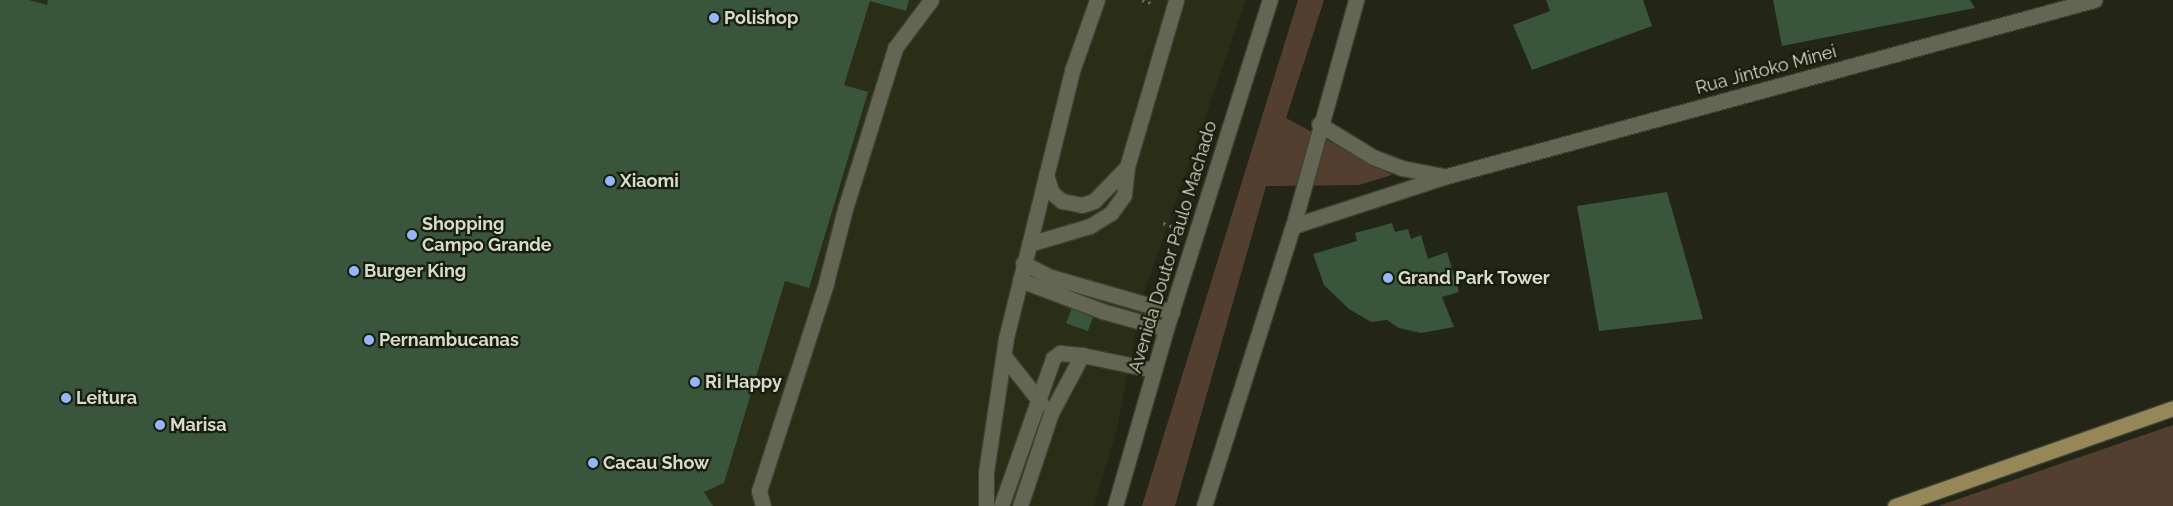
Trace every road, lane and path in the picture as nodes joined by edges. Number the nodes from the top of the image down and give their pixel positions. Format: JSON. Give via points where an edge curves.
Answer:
{"nodes":[{"id":1,"x":931,"y":0,"type":"edge"},
{"id":2,"x":1097,"y":0,"type":"edge"},
{"id":3,"x":1176,"y":0,"type":"edge"},
{"id":4,"x":1270,"y":0,"type":"edge"},
{"id":5,"x":1356,"y":0,"type":"edge"},
{"id":6,"x":2094,"y":0,"type":"edge"},
{"id":7,"x":1319,"y":124,"type":"junction"},
{"id":8,"x":1128,"y":167,"type":"junction"},
{"id":9,"x":1046,"y":176,"type":"junction"},
{"id":10,"x":1447,"y":176,"type":"junction"},
{"id":11,"x":1293,"y":226,"type":"junction"},
{"id":12,"x":1029,"y":244,"type":"junction"},
{"id":13,"x":1024,"y":263,"type":"junction"},
{"id":14,"x":1020,"y":280,"type":"junction"},
{"id":15,"x":1172,"y":312,"type":"junction"},
{"id":16,"x":1166,"y":329,"type":"junction"},
{"id":17,"x":1082,"y":355,"type":"junction"},
{"id":18,"x":1004,"y":356,"type":"junction"},
{"id":19,"x":1154,"y":370,"type":"junction"},
{"id":20,"x":1036,"y":399,"type":"junction"},
{"id":21,"x":2173,"y":408,"type":"edge"},
{"id":22,"x":1051,"y":413,"type":"junction"},
{"id":23,"x":763,"y":506,"type":"edge"},
{"id":24,"x":986,"y":506,"type":"edge"},
{"id":25,"x":1001,"y":506,"type":"edge"},
{"id":26,"x":1020,"y":506,"type":"edge"},
{"id":27,"x":1115,"y":506,"type":"edge"},
{"id":28,"x":1204,"y":506,"type":"edge"},
{"id":29,"x":1895,"y":506,"type":"edge"}],
"edges":[{"from":1,"to":23,"type":"street","via":[[895,48],[845,209],[826,283],[759,491]]},
{"from":2,"to":9,"type":"street","via":[[1073,68]]},
{"from":3,"to":8,"type":"street"},
{"from":4,"to":15,"type":"street","name":"Avenida Doutor Paulo Machado"},
{"from":5,"to":7,"type":"street"},
{"from":6,"to":10,"type":"street","name":"Rua Jintoko Minei"},
{"from":7,"to":10,"type":"street","name":"Rua Jintoko Minei","via":[[1373,157],[1402,168]]},
{"from":7,"to":11,"type":"street"},
{"from":8,"to":9,"type":"street","via":[[1094,201],[1082,205],[1062,201],[1052,193]]},
{"from":8,"to":12,"type":"street","via":[[1124,195],[1111,213],[1090,226]]},
{"from":9,"to":12,"type":"street"},
{"from":10,"to":11,"type":"street","name":"Rua Jintoko Minei"},
{"from":11,"to":28,"type":"street"},
{"from":12,"to":13,"type":"street"},
{"from":13,"to":14,"type":"street"},
{"from":13,"to":15,"type":"street","via":[[1051,277]]},
{"from":14,"to":16,"type":"street","via":[[1102,311]]},
{"from":14,"to":18,"type":"street"},
{"from":15,"to":16,"type":"street","name":"Avenida Doutor Paulo Machado"},
{"from":16,"to":19,"type":"street","name":"Avenida Doutor Paulo Machado"},
{"from":17,"to":19,"type":"street"},
{"from":17,"to":20,"type":"street","via":[[1060,353],[1053,358]]},
{"from":17,"to":22,"type":"street"},
{"from":18,"to":20,"type":"street"},
{"from":18,"to":24,"type":"street","via":[[986,472]]},
{"from":19,"to":27,"type":"street","name":"Avenida Doutor Paulo Machado"},
{"from":20,"to":22,"type":"street"},
{"from":20,"to":25,"type":"street"},
{"from":21,"to":29,"type":"main road"},
{"from":22,"to":26,"type":"street"}]}
